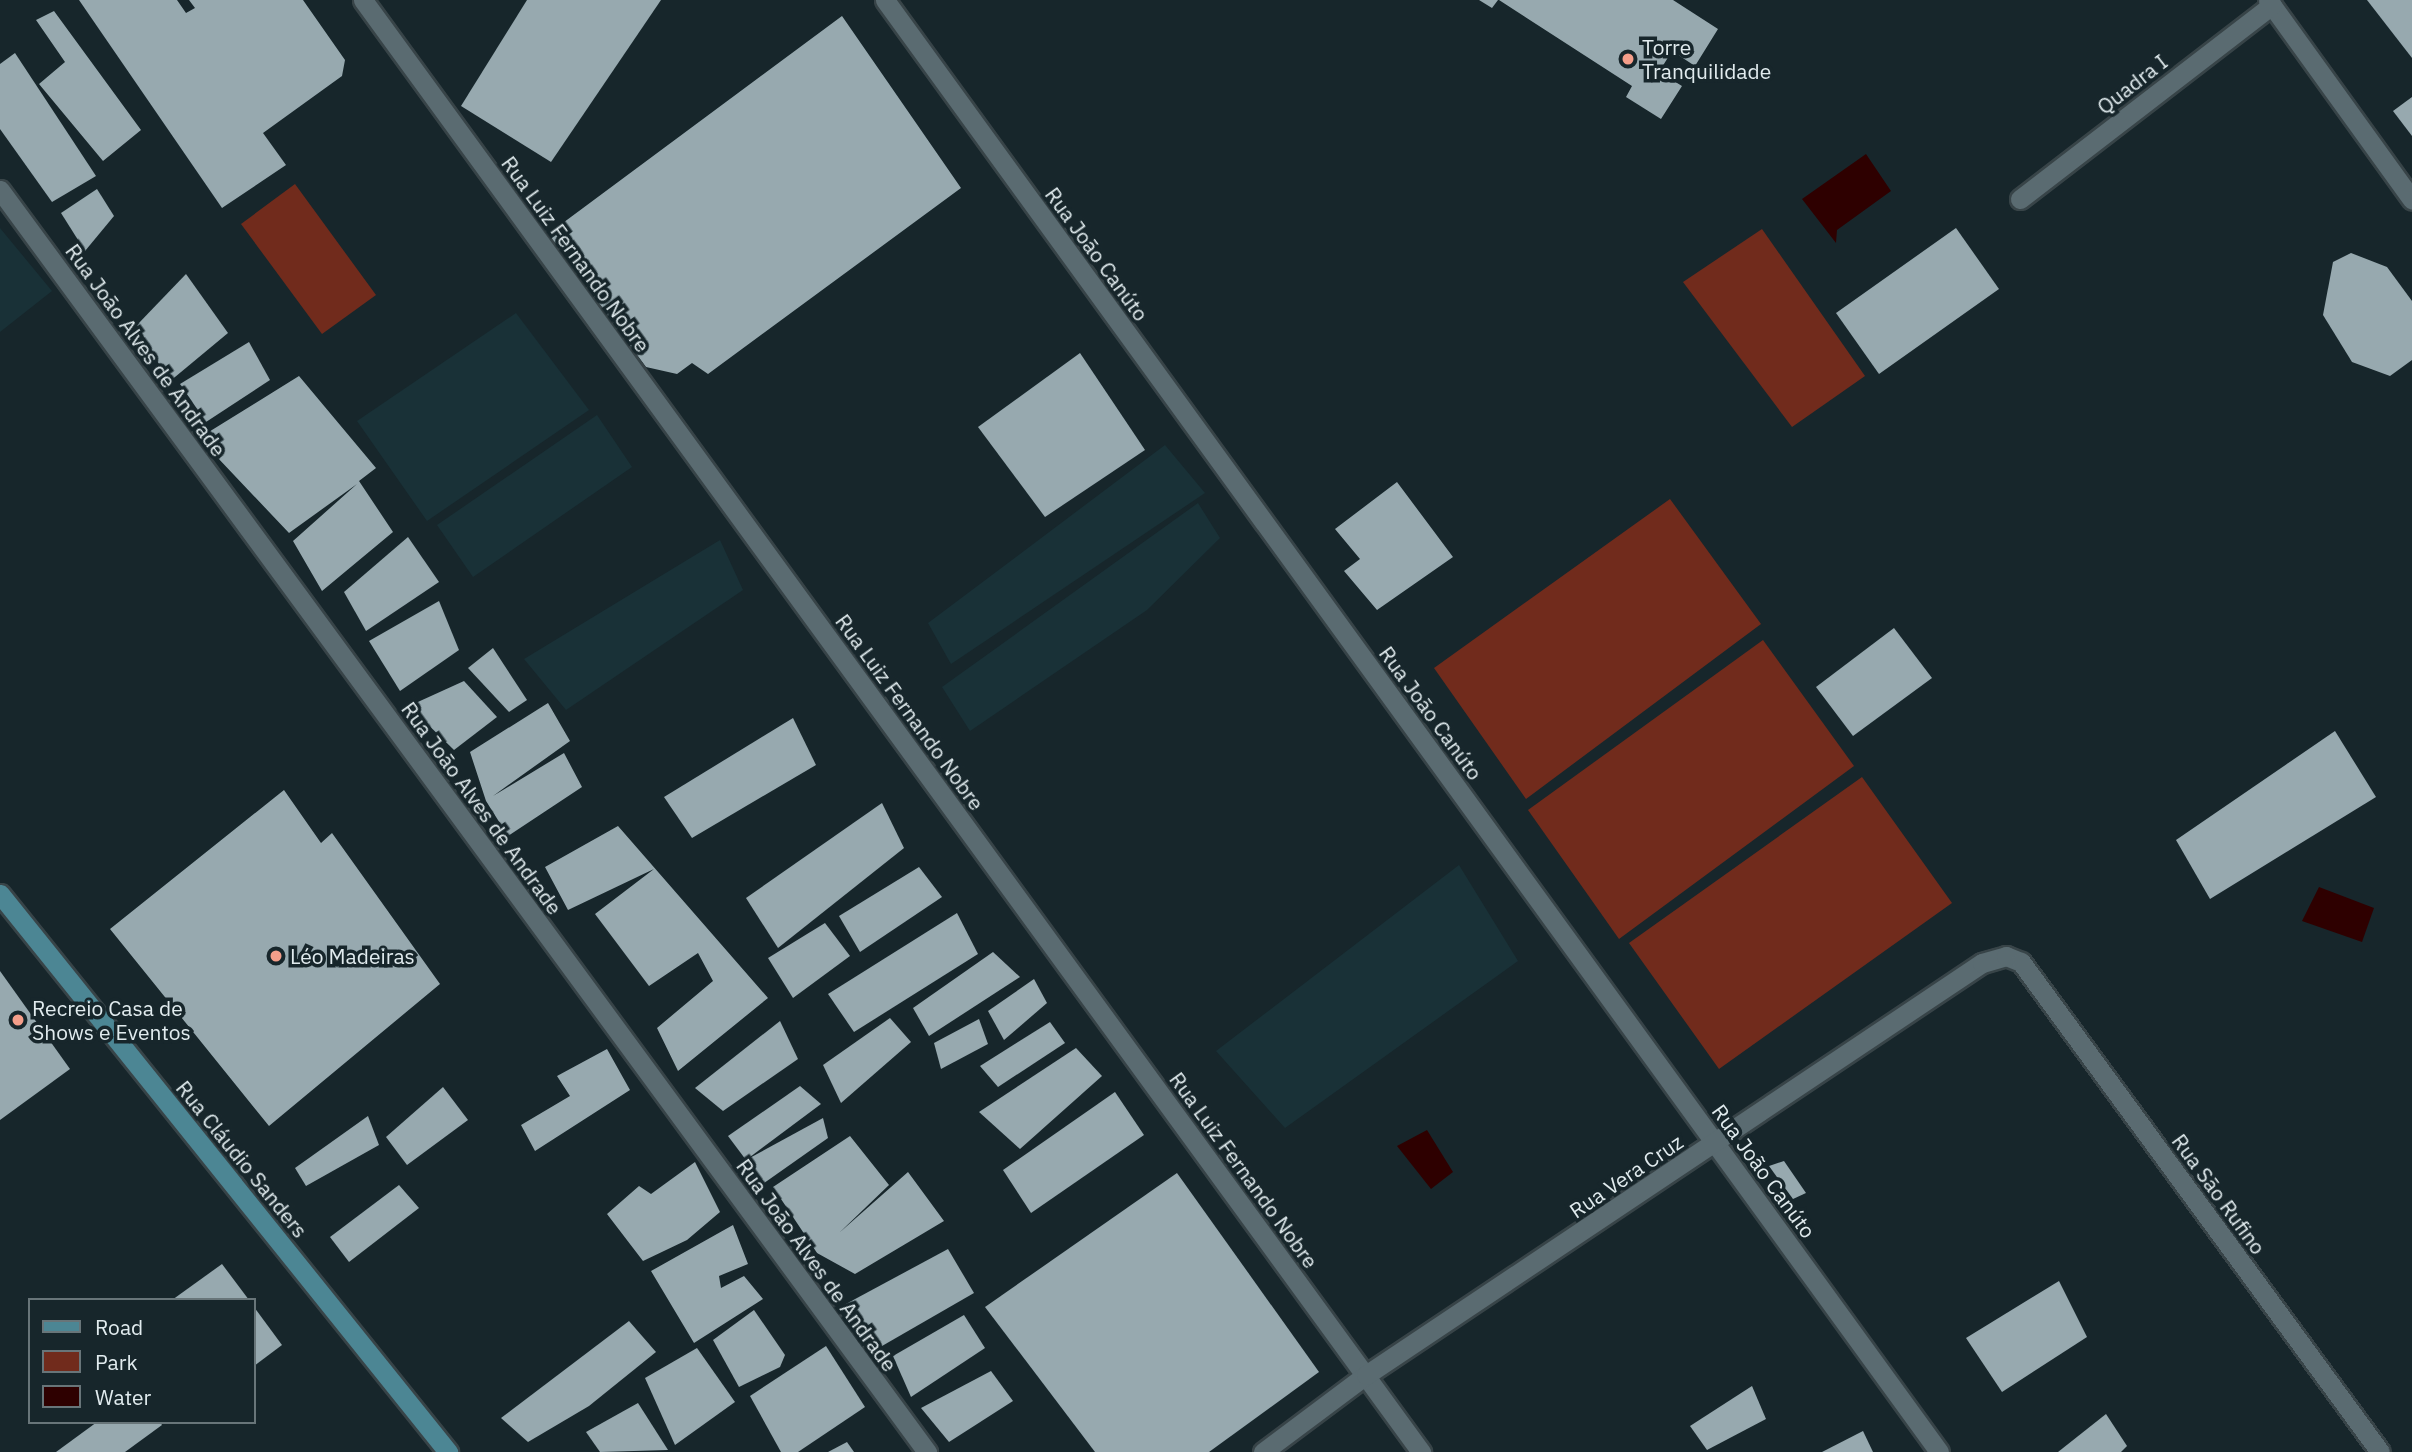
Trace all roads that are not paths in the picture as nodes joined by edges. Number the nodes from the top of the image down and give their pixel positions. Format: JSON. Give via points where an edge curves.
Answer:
{"nodes":[{"id":1,"x":363,"y":0,"type":"edge"},
{"id":2,"x":885,"y":0,"type":"edge"},
{"id":3,"x":2270,"y":3,"type":"edge"},
{"id":4,"x":0,"y":190,"type":"edge"},
{"id":5,"x":2020,"y":199,"type":"dead end"},
{"id":6,"x":2412,"y":200,"type":"edge"},
{"id":7,"x":0,"y":894,"type":"edge"},
{"id":8,"x":2021,"y":962,"type":"joint"},
{"id":9,"x":1715,"y":1144,"type":"junction"},
{"id":10,"x":1366,"y":1375,"type":"junction"},
{"id":11,"x":448,"y":1452,"type":"edge"},
{"id":12,"x":927,"y":1452,"type":"edge"},
{"id":13,"x":1263,"y":1452,"type":"edge"},
{"id":14,"x":1420,"y":1452,"type":"edge"},
{"id":15,"x":1939,"y":1452,"type":"edge"},
{"id":16,"x":2380,"y":1452,"type":"edge"}],
"edges":[{"from":1,"to":10,"type":"street","name":"Rua Luiz Fernando Nobre"},
{"from":2,"to":9,"type":"street","name":"Rua João Canúto"},
{"from":3,"to":5,"type":"street","name":"Quadra I"},
{"from":3,"to":6,"type":"street"},
{"from":4,"to":12,"type":"street","name":"Rua João Alves de Andrade"},
{"from":7,"to":11,"type":"main road","name":"Rua Cláudio Sanders"},
{"from":8,"to":9,"type":"street","name":"Rua Vera Cruz","via":[[2006,956],[1982,963]]},
{"from":8,"to":16,"type":"street","name":"Rua São Rufino"},
{"from":9,"to":10,"type":"street","name":"Rua Vera Cruz"},
{"from":9,"to":15,"type":"street","name":"Rua João Canúto"},
{"from":10,"to":13,"type":"street","name":"Rua Vera Cruz"},
{"from":10,"to":14,"type":"street","name":"Rua Luiz Fernando Nobre"}]}
